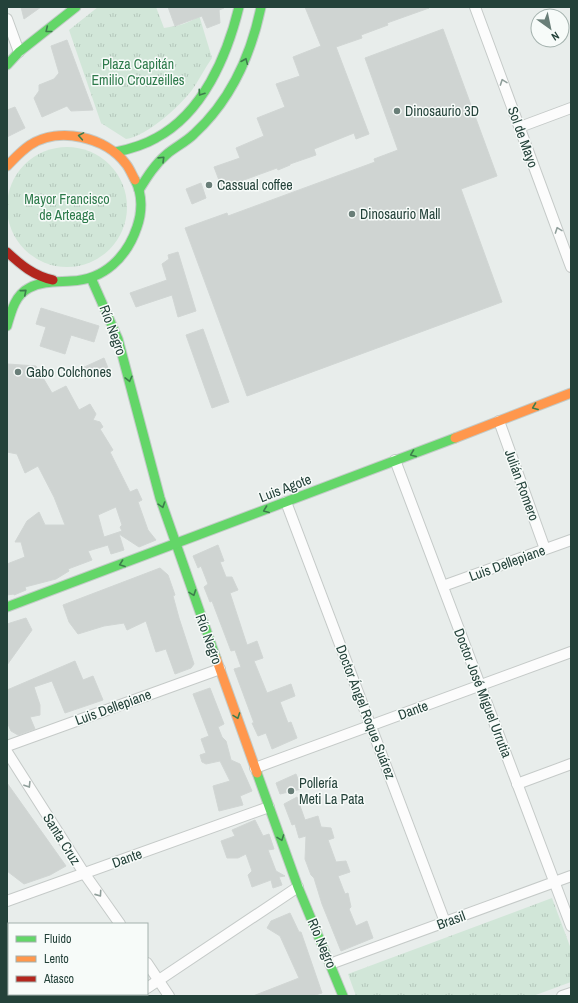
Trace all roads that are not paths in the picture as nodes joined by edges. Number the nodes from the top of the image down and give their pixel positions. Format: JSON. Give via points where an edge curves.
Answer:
{"nodes":[{"id":1,"x":76,"y":7,"type":"edge"},
{"id":2,"x":239,"y":7,"type":"edge"},
{"id":3,"x":261,"y":7,"type":"edge"},
{"id":4,"x":475,"y":7,"type":"edge"},
{"id":5,"x":7,"y":19,"type":"edge"},
{"id":6,"x":20,"y":52,"type":"junction"},
{"id":7,"x":7,"y":65,"type":"edge"},
{"id":8,"x":571,"y":108,"type":"edge"},
{"id":9,"x":520,"y":127,"type":"junction"},
{"id":10,"x":116,"y":152,"type":"junction"},
{"id":11,"x":7,"y":166,"type":"edge"},
{"id":12,"x":139,"y":190,"type":"junction"},
{"id":13,"x":7,"y":252,"type":"edge"},
{"id":14,"x":571,"y":267,"type":"edge"},
{"id":15,"x":91,"y":278,"type":"junction"},
{"id":16,"x":64,"y":282,"type":"junction"},
{"id":17,"x":7,"y":326,"type":"edge"},
{"id":18,"x":571,"y":393,"type":"edge"},
{"id":19,"x":499,"y":421,"type":"junction"},
{"id":20,"x":396,"y":460,"type":"junction"},
{"id":21,"x":286,"y":502,"type":"junction"},
{"id":22,"x":571,"y":540,"type":"edge"},
{"id":23,"x":175,"y":544,"type":"junction"},
{"id":24,"x":545,"y":549,"type":"junction"},
{"id":25,"x":442,"y":586,"type":"junction"},
{"id":26,"x":7,"y":607,"type":"edge"},
{"id":27,"x":571,"y":652,"type":"edge"},
{"id":28,"x":220,"y":669,"type":"junction"},
{"id":29,"x":480,"y":686,"type":"junction"},
{"id":30,"x":371,"y":726,"type":"junction"},
{"id":31,"x":7,"y":746,"type":"edge"},
{"id":32,"x":7,"y":752,"type":"edge"},
{"id":33,"x":571,"y":764,"type":"edge"},
{"id":34,"x":256,"y":768,"type":"junction"},
{"id":35,"x":517,"y":784,"type":"junction"},
{"id":36,"x":269,"y":807,"type":"junction"},
{"id":37,"x":84,"y":873,"type":"junction"},
{"id":38,"x":571,"y":876,"type":"edge"},
{"id":39,"x":555,"y":882,"type":"junction"},
{"id":40,"x":298,"y":886,"type":"junction"},
{"id":41,"x":7,"y":901,"type":"edge"},
{"id":42,"x":445,"y":922,"type":"junction"},
{"id":43,"x":119,"y":923,"type":"edge"},
{"id":44,"x":571,"y":926,"type":"edge"},
{"id":45,"x":148,"y":964,"type":"edge"},
{"id":46,"x":330,"y":964,"type":"junction"},
{"id":47,"x":159,"y":980,"type":"junction"},
{"id":48,"x":148,"y":987,"type":"edge"},
{"id":49,"x":571,"y":993,"type":"edge"},
{"id":50,"x":169,"y":996,"type":"edge"},
{"id":51,"x":343,"y":996,"type":"edge"},
{"id":52,"x":562,"y":996,"type":"edge"}],
"edges":[{"from":1,"to":6,"type":"main road","one_way":true},
{"from":2,"to":10,"type":"main road","one_way":true,"via":[[224,54],[213,76],[185,115],[161,135],[134,148]]},
{"from":12,"to":3,"type":"main road","one_way":true,"via":[[161,158],[192,135],[222,102],[248,55]]},
{"from":9,"to":4,"type":"street","name":"Sol de Mayo","one_way":true},
{"from":5,"to":6,"type":"street"},
{"from":6,"to":7,"type":"main road"},
{"from":8,"to":9,"type":"street"},
{"from":14,"to":9,"type":"street","name":"Sol de Mayo","one_way":true},
{"from":10,"to":11,"type":"main road","one_way":true,"via":[[88,137],[56,135],[26,147]]},
{"from":10,"to":12,"type":"main road","via":[[131,170]]},
{"from":12,"to":15,"type":"main road","via":[[139,226],[132,244],[107,270]]},
{"from":13,"to":16,"type":"main road","via":[[27,270],[45,278]]},
{"from":15,"to":16,"type":"main road"},
{"from":15,"to":23,"type":"main road","name":"Río Negro","one_way":true,"via":[[118,339],[160,498]]},
{"from":17,"to":16,"type":"main road","one_way":true,"via":[[23,292],[39,283]]},
{"from":18,"to":19,"type":"main road","name":"Luis Agote","one_way":true},
{"from":19,"to":20,"type":"main road","name":"Luis Agote","one_way":true},
{"from":19,"to":24,"type":"street","name":"Julián Romero"},
{"from":20,"to":21,"type":"main road","name":"Luis Agote"},
{"from":20,"to":25,"type":"street","name":"Doctor José Miguel Urrutia"},
{"from":21,"to":23,"type":"main road","name":"Luis Agote","one_way":true},
{"from":21,"to":30,"type":"street","name":"Doctor Ángel Roque Suárez"},
{"from":22,"to":24,"type":"street","name":"Luis Dellepiane"},
{"from":23,"to":26,"type":"main road","name":"Luis Agote","one_way":true},
{"from":23,"to":28,"type":"main road","name":"Río Negro","one_way":true},
{"from":24,"to":25,"type":"street","name":"Luis Dellepiane"},
{"from":25,"to":29,"type":"street","name":"Doctor José Miguel Urrutia"},
{"from":27,"to":29,"type":"street","name":"Dante"},
{"from":28,"to":31,"type":"street","name":"Luis Dellepiane"},
{"from":28,"to":34,"type":"main road","name":"Río Negro","one_way":true},
{"from":29,"to":30,"type":"street","name":"Dante"},
{"from":29,"to":35,"type":"street","name":"Doctor José Miguel Urrutia"},
{"from":30,"to":34,"type":"street","name":"Dante"},
{"from":30,"to":42,"type":"street","name":"Doctor Ángel Roque Suárez"},
{"from":32,"to":37,"type":"street","name":"Santa Cruz","one_way":true},
{"from":33,"to":35,"type":"street"},
{"from":34,"to":36,"type":"main road","name":"Río Negro"},
{"from":35,"to":39,"type":"street","name":"Doctor José Miguel Urrutia"},
{"from":36,"to":37,"type":"street","name":"Dante"},
{"from":36,"to":40,"type":"main road","name":"Río Negro","one_way":true},
{"from":37,"to":41,"type":"street","name":"Dante"},
{"from":37,"to":43,"type":"street","name":"Santa Cruz","one_way":true},
{"from":38,"to":39,"type":"street","name":"Brasil"},
{"from":39,"to":42,"type":"street","name":"Brasil"},
{"from":39,"to":44,"type":"street","name":"Doctor José Miguel Urrutia"},
{"from":40,"to":46,"type":"main road","name":"Río Negro"},
{"from":40,"to":47,"type":"street"},
{"from":42,"to":46,"type":"street","name":"Brasil"},
{"from":45,"to":47,"type":"street"},
{"from":46,"to":51,"type":"main road","name":"Río Negro"},
{"from":47,"to":48,"type":"street"},
{"from":47,"to":50,"type":"street"},
{"from":49,"to":52,"type":"street"}]}
